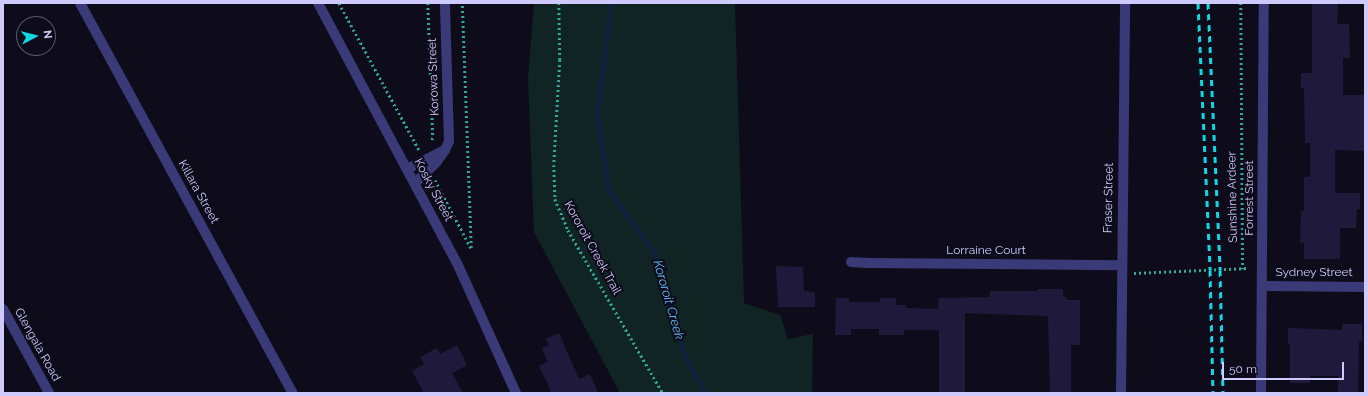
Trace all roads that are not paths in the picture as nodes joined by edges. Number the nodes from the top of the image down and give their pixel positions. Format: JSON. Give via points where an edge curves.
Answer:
{"nodes":[{"id":1,"x":80,"y":3,"type":"edge"},
{"id":2,"x":318,"y":3,"type":"edge"},
{"id":3,"x":445,"y":3,"type":"edge"},
{"id":4,"x":1125,"y":3,"type":"edge"},
{"id":5,"x":1264,"y":3,"type":"edge"},
{"id":6,"x":445,"y":150,"type":"junction"},
{"id":7,"x":407,"y":169,"type":"junction"},
{"id":8,"x":415,"y":183,"type":"junction"},
{"id":9,"x":851,"y":262,"type":"dead end"},
{"id":10,"x":1122,"y":269,"type":"junction"},
{"id":11,"x":1262,"y":286,"type":"junction"},
{"id":12,"x":1365,"y":287,"type":"edge"},
{"id":13,"x":3,"y":309,"type":"edge"},
{"id":14,"x":49,"y":393,"type":"edge"},
{"id":15,"x":293,"y":393,"type":"edge"},
{"id":16,"x":516,"y":393,"type":"edge"},
{"id":17,"x":1121,"y":393,"type":"edge"},
{"id":18,"x":1261,"y":393,"type":"edge"}],
"edges":[{"from":1,"to":15,"type":"street","name":"Killara Street"},
{"from":2,"to":7,"type":"street","name":"Kosky Street"},
{"from":3,"to":6,"type":"street","name":"Korowa Street","via":[[449,132]]},
{"from":4,"to":10,"type":"street","name":"Fraser Street"},
{"from":5,"to":11,"type":"street","name":"Forrest Street"},
{"from":6,"to":7,"type":"street"},
{"from":6,"to":8,"type":"street","name":"Korowa Street","via":[[436,163]]},
{"from":7,"to":8,"type":"street","name":"Kosky Street"},
{"from":8,"to":16,"type":"street","name":"Kosky Street","via":[[457,263]]},
{"from":9,"to":10,"type":"street","name":"Lorraine Court"},
{"from":10,"to":17,"type":"street","name":"Fraser Street"},
{"from":11,"to":12,"type":"street","name":"Sydney Street"},
{"from":11,"to":18,"type":"street","name":"Forrest Street"},
{"from":13,"to":14,"type":"street","name":"Glengala Road"}]}
